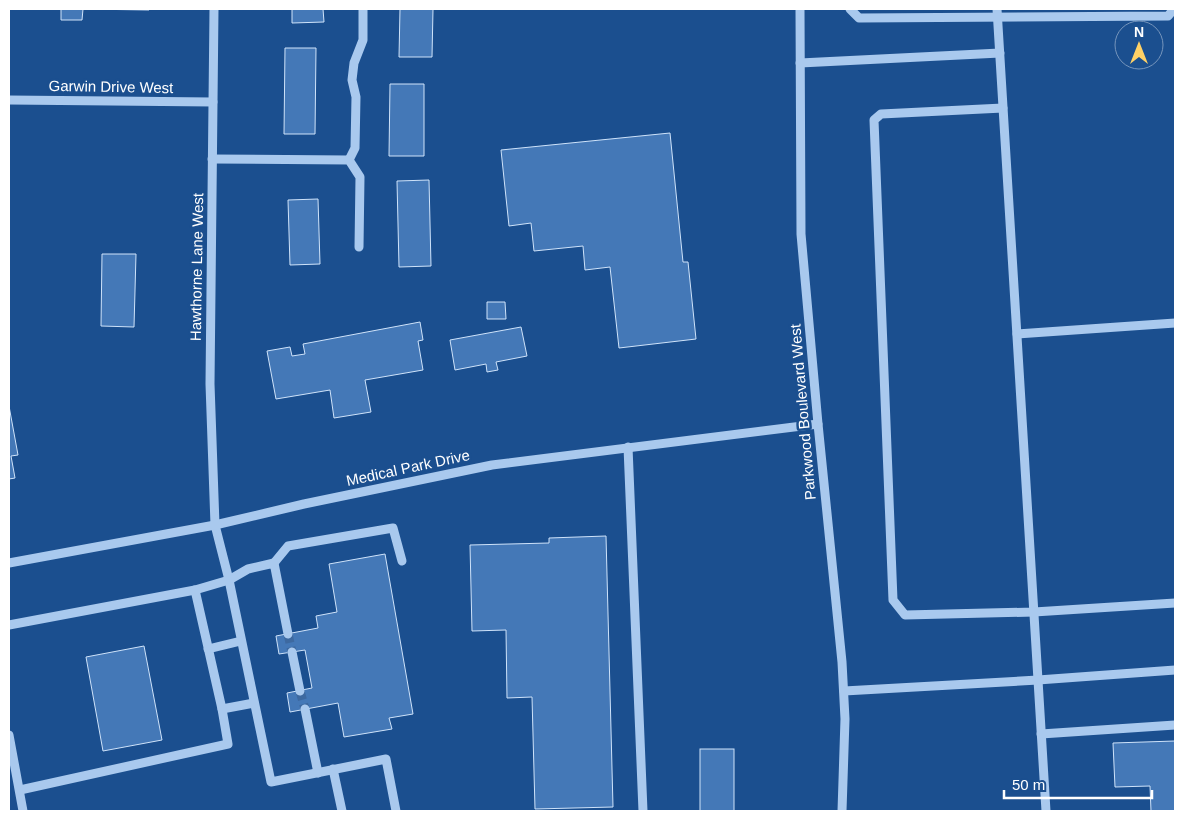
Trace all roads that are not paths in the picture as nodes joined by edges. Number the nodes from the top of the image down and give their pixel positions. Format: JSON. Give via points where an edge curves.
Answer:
{"nodes":[{"id":1,"x":214,"y":9,"type":"edge"},
{"id":2,"x":363,"y":9,"type":"edge"},
{"id":3,"x":800,"y":9,"type":"edge"},
{"id":4,"x":850,"y":9,"type":"edge"},
{"id":5,"x":1174,"y":9,"type":"edge"},
{"id":6,"x":997,"y":13,"type":"edge"},
{"id":7,"x":1000,"y":53,"type":"junction"},
{"id":8,"x":800,"y":63,"type":"junction"},
{"id":9,"x":9,"y":100,"type":"edge"},
{"id":10,"x":213,"y":102,"type":"junction"},
{"id":11,"x":1003,"y":108,"type":"junction"},
{"id":12,"x":212,"y":159,"type":"junction"},
{"id":13,"x":349,"y":160,"type":"junction"},
{"id":14,"x":360,"y":248,"type":"dead end"},
{"id":15,"x":1175,"y":323,"type":"edge"},
{"id":16,"x":1017,"y":334,"type":"junction"},
{"id":17,"x":818,"y":424,"type":"junction"},
{"id":18,"x":628,"y":447,"type":"junction"},
{"id":19,"x":215,"y":525,"type":"junction"},
{"id":20,"x":402,"y":560,"type":"dead end"},
{"id":21,"x":9,"y":563,"type":"edge"},
{"id":22,"x":274,"y":563,"type":"junction"},
{"id":23,"x":229,"y":580,"type":"junction"},
{"id":24,"x":195,"y":590,"type":"junction"},
{"id":25,"x":1175,"y":603,"type":"edge"},
{"id":26,"x":1034,"y":612,"type":"junction"},
{"id":27,"x":9,"y":625,"type":"edge"},
{"id":28,"x":288,"y":634,"type":"tunnel mouth"},
{"id":29,"x":241,"y":641,"type":"junction"},
{"id":30,"x":208,"y":649,"type":"junction"},
{"id":31,"x":292,"y":652,"type":"tunnel mouth"},
{"id":32,"x":1175,"y":670,"type":"edge"},
{"id":33,"x":1038,"y":680,"type":"junction"},
{"id":34,"x":300,"y":691,"type":"tunnel mouth"},
{"id":35,"x":844,"y":691,"type":"junction"},
{"id":36,"x":254,"y":703,"type":"junction"},
{"id":37,"x":222,"y":709,"type":"junction"},
{"id":38,"x":305,"y":709,"type":"tunnel mouth"},
{"id":39,"x":1175,"y":725,"type":"edge"},
{"id":40,"x":9,"y":734,"type":"edge"},
{"id":41,"x":1041,"y":734,"type":"junction"},
{"id":42,"x":333,"y":769,"type":"junction"},
{"id":43,"x":318,"y":772,"type":"junction"},
{"id":44,"x":20,"y":790,"type":"junction"},
{"id":45,"x":23,"y":811,"type":"edge"},
{"id":46,"x":342,"y":811,"type":"edge"},
{"id":47,"x":396,"y":811,"type":"edge"},
{"id":48,"x":643,"y":811,"type":"edge"},
{"id":49,"x":842,"y":811,"type":"edge"},
{"id":50,"x":1046,"y":811,"type":"edge"}],
"edges":[{"from":1,"to":10,"type":"street","name":"Hawthorne Lane West"},
{"from":2,"to":13,"type":"street","via":[[363,40],[354,63],[352,80],[356,97],[355,148]]},
{"from":3,"to":8,"type":"street","name":"Parkwood Boulevard West"},
{"from":4,"to":6,"type":"street","via":[[859,18]]},
{"from":5,"to":6,"type":"street","via":[[1168,16]]},
{"from":6,"to":7,"type":"street"},
{"from":7,"to":8,"type":"street"},
{"from":7,"to":11,"type":"street"},
{"from":8,"to":17,"type":"street","name":"Parkwood Boulevard West","via":[[801,234]]},
{"from":9,"to":10,"type":"street","name":"Garwin Drive West"},
{"from":10,"to":12,"type":"street","name":"Hawthorne Lane West"},
{"from":11,"to":16,"type":"street"},
{"from":11,"to":26,"type":"street","via":[[881,114],[874,120],[894,600],[905,615]]},
{"from":12,"to":13,"type":"street"},
{"from":12,"to":19,"type":"street","name":"Hawthorne Lane West","via":[[210,384]]},
{"from":13,"to":14,"type":"street","via":[[360,177]]},
{"from":15,"to":16,"type":"street"},
{"from":16,"to":26,"type":"street"},
{"from":17,"to":18,"type":"street","name":"Medical Park Drive"},
{"from":17,"to":35,"type":"street","name":"Parkwood Boulevard West"},
{"from":18,"to":19,"type":"street","name":"Medical Park Drive","via":[[492,465]]},
{"from":18,"to":48,"type":"street"},
{"from":19,"to":21,"type":"street","name":"Medical Park Drive"},
{"from":19,"to":23,"type":"street","name":"Hawthorne Lane West"},
{"from":20,"to":22,"type":"street","via":[[394,528],[288,546]]},
{"from":22,"to":23,"type":"street","via":[[248,569]]},
{"from":22,"to":28,"type":"street"},
{"from":23,"to":24,"type":"street"},
{"from":23,"to":29,"type":"street","name":"Hawthorne Lane West"},
{"from":24,"to":27,"type":"street"},
{"from":24,"to":30,"type":"street"},
{"from":25,"to":26,"type":"street"},
{"from":26,"to":33,"type":"street"},
{"from":29,"to":30,"type":"street"},
{"from":29,"to":36,"type":"street","name":"Hawthorne Lane West"},
{"from":30,"to":37,"type":"street"},
{"from":31,"to":34,"type":"street"},
{"from":32,"to":33,"type":"street"},
{"from":33,"to":35,"type":"street"},
{"from":33,"to":41,"type":"street"},
{"from":35,"to":49,"type":"street","name":"Parkwood Boulevard West"},
{"from":36,"to":37,"type":"street"},
{"from":36,"to":43,"type":"street","name":"Hawthorne Lane West","via":[[271,782]]},
{"from":37,"to":44,"type":"street","via":[[228,744]]},
{"from":38,"to":43,"type":"street"},
{"from":39,"to":41,"type":"street"},
{"from":40,"to":44,"type":"street"},
{"from":41,"to":50,"type":"street"},
{"from":42,"to":43,"type":"street"},
{"from":42,"to":46,"type":"street"},
{"from":42,"to":47,"type":"street","via":[[386,759]]},
{"from":44,"to":45,"type":"street"}]}
